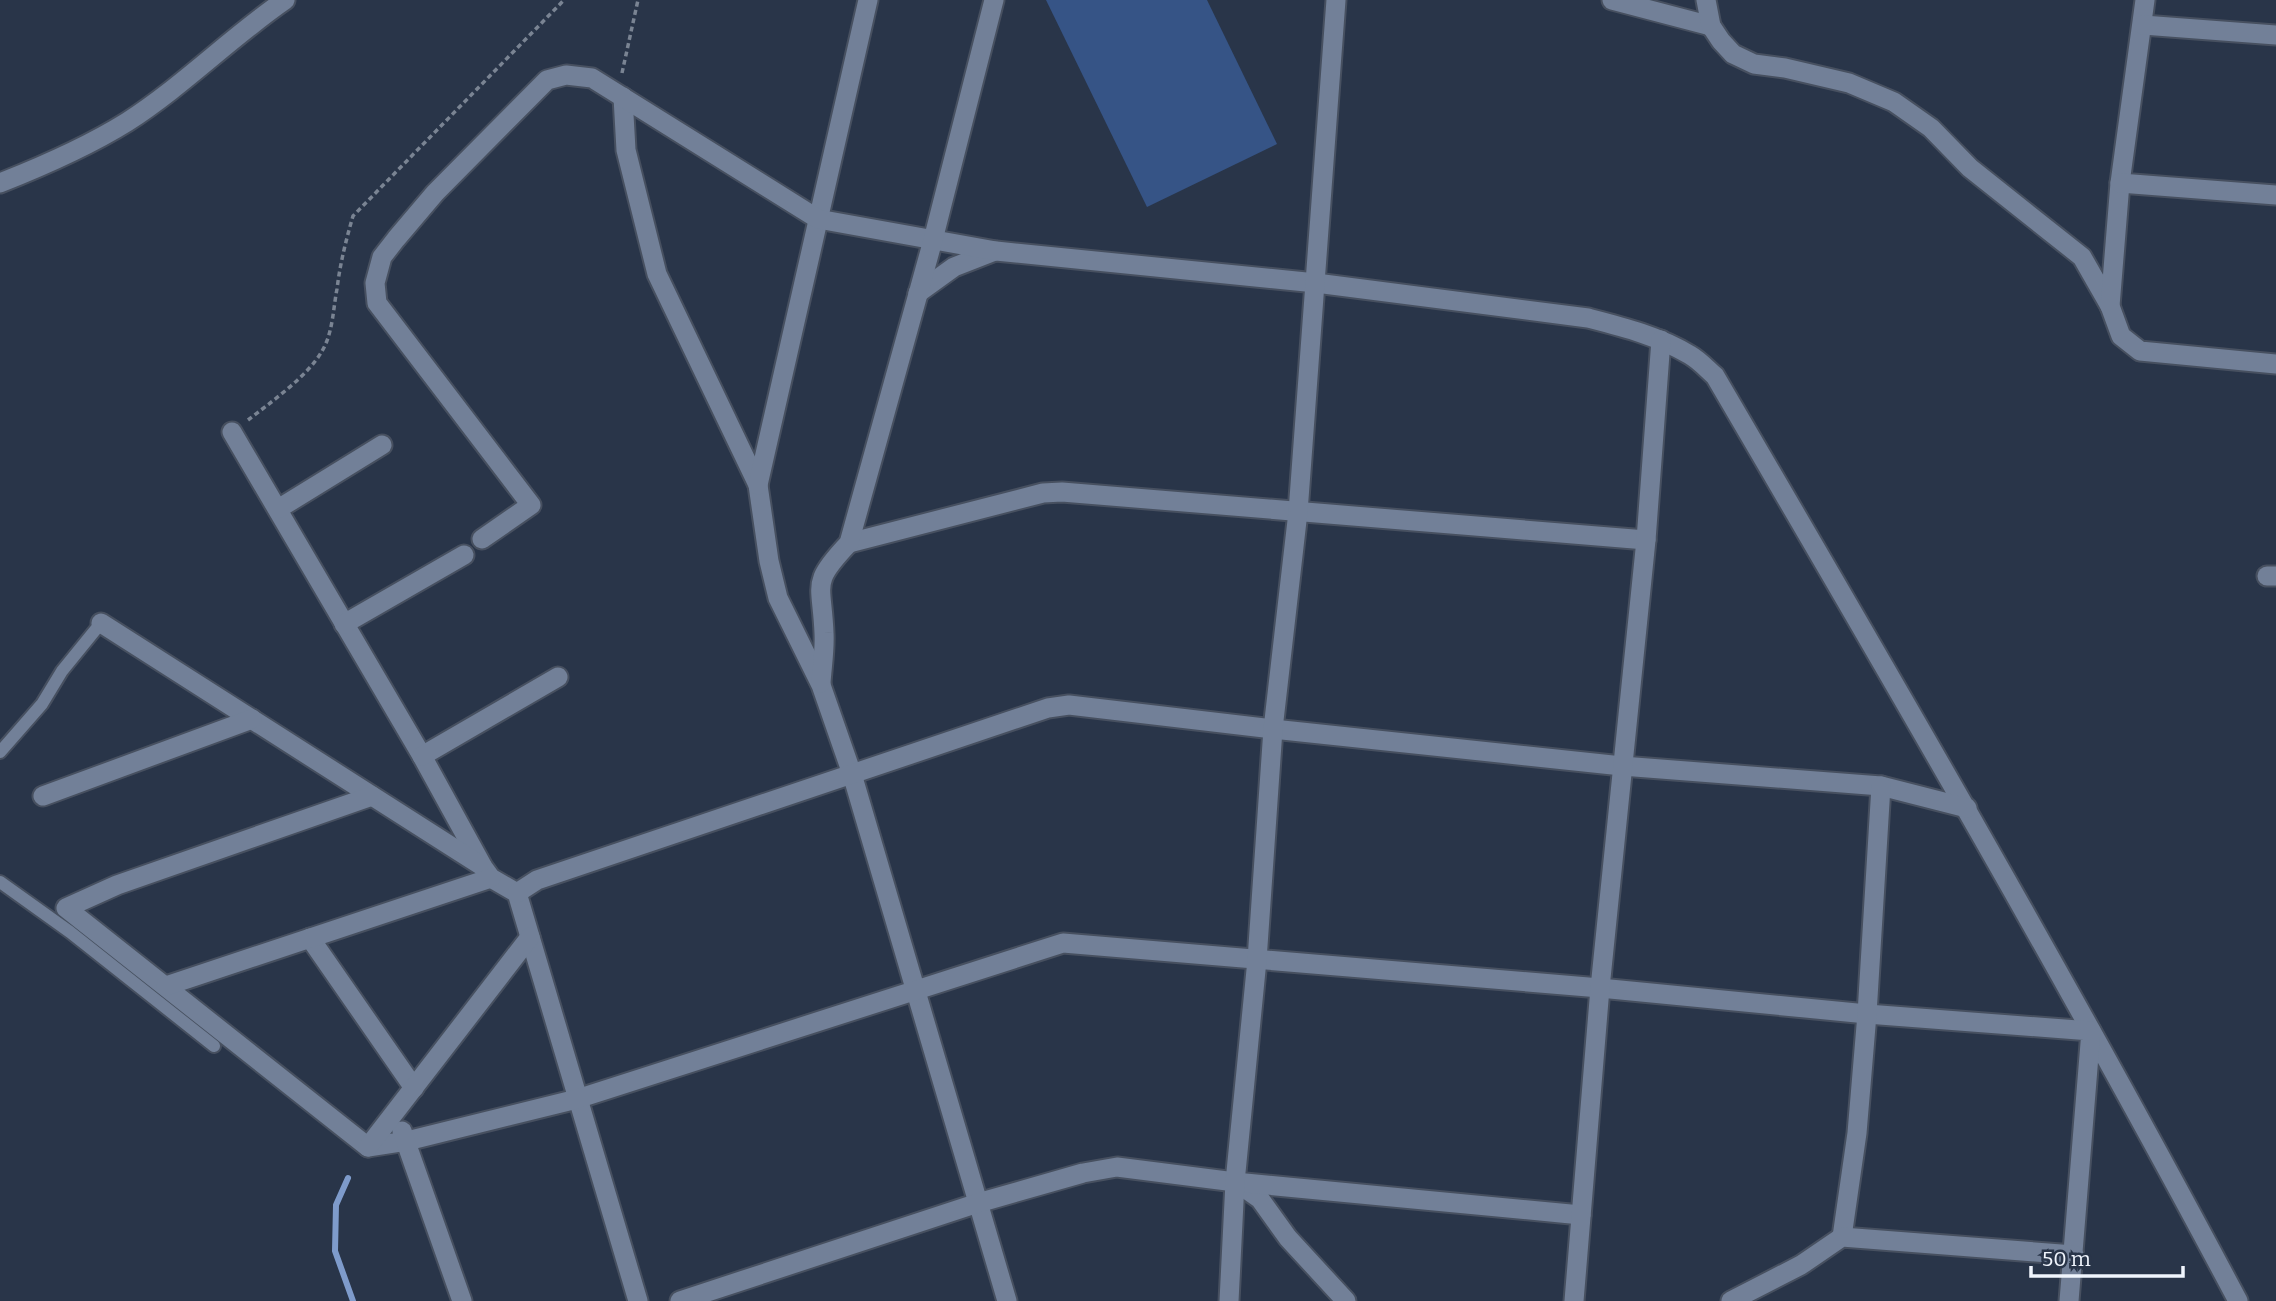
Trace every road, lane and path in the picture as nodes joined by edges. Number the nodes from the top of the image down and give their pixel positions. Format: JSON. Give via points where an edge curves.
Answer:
{"nodes":[{"id":1,"x":285,"y":0,"type":"edge"},
{"id":2,"x":638,"y":0,"type":"edge"},
{"id":3,"x":868,"y":0,"type":"edge"},
{"id":4,"x":994,"y":0,"type":"edge"},
{"id":5,"x":1336,"y":0,"type":"edge"},
{"id":6,"x":1612,"y":0,"type":"edge"},
{"id":7,"x":1706,"y":0,"type":"edge"},
{"id":8,"x":2146,"y":0,"type":"edge"},
{"id":9,"x":2143,"y":25,"type":"junction"},
{"id":10,"x":1711,"y":26,"type":"junction"},
{"id":11,"x":2276,"y":34,"type":"edge"},
{"id":12,"x":623,"y":97,"type":"junction"},
{"id":13,"x":0,"y":183,"type":"edge"},
{"id":14,"x":2120,"y":183,"type":"junction"},
{"id":15,"x":2276,"y":195,"type":"edge"},
{"id":16,"x":818,"y":219,"type":"junction"},
{"id":17,"x":933,"y":240,"type":"junction"},
{"id":18,"x":996,"y":251,"type":"junction"},
{"id":19,"x":1316,"y":283,"type":"junction"},
{"id":20,"x":918,"y":293,"type":"junction"},
{"id":21,"x":2110,"y":306,"type":"junction"},
{"id":22,"x":1661,"y":340,"type":"junction"},
{"id":23,"x":2276,"y":364,"type":"edge"},
{"id":24,"x":232,"y":432,"type":"dead end"},
{"id":25,"x":382,"y":446,"type":"dead end"},
{"id":26,"x":758,"y":485,"type":"junction"},
{"id":27,"x":278,"y":509,"type":"junction"},
{"id":28,"x":1298,"y":512,"type":"junction"},
{"id":29,"x":482,"y":539,"type":"dead end"},
{"id":30,"x":1646,"y":540,"type":"junction"},
{"id":31,"x":849,"y":543,"type":"junction"},
{"id":32,"x":464,"y":555,"type":"dead end"},
{"id":33,"x":100,"y":623,"type":"joint"},
{"id":34,"x":344,"y":624,"type":"junction"},
{"id":35,"x":558,"y":677,"type":"dead end"},
{"id":36,"x":821,"y":685,"type":"junction"},
{"id":37,"x":252,"y":719,"type":"junction"},
{"id":38,"x":1273,"y":729,"type":"junction"},
{"id":39,"x":0,"y":752,"type":"edge"},
{"id":40,"x":422,"y":756,"type":"junction"},
{"id":41,"x":1622,"y":766,"type":"junction"},
{"id":42,"x":852,"y":774,"type":"junction"},
{"id":43,"x":1881,"y":786,"type":"junction"},
{"id":44,"x":43,"y":796,"type":"dead end"},
{"id":45,"x":372,"y":796,"type":"junction"},
{"id":46,"x":1967,"y":808,"type":"junction"},
{"id":47,"x":487,"y":872,"type":"junction"},
{"id":48,"x":0,"y":882,"type":"edge"},
{"id":49,"x":517,"y":893,"type":"junction"},
{"id":50,"x":530,"y":937,"type":"junction"},
{"id":51,"x":310,"y":939,"type":"junction"},
{"id":52,"x":1257,"y":960,"type":"junction"},
{"id":53,"x":166,"y":986,"type":"junction"},
{"id":54,"x":1600,"y":988,"type":"junction"},
{"id":55,"x":916,"y":990,"type":"junction"},
{"id":56,"x":1867,"y":1014,"type":"junction"},
{"id":57,"x":2091,"y":1031,"type":"junction"},
{"id":58,"x":214,"y":1046,"type":"dead end"},
{"id":59,"x":414,"y":1088,"type":"junction"},
{"id":60,"x":578,"y":1099,"type":"junction"},
{"id":61,"x":393,"y":1114,"type":"junction"},
{"id":62,"x":407,"y":1141,"type":"junction"},
{"id":63,"x":368,"y":1147,"type":"junction"},
{"id":64,"x":1236,"y":1182,"type":"junction"},
{"id":65,"x":978,"y":1203,"type":"junction"},
{"id":66,"x":1581,"y":1215,"type":"junction"},
{"id":67,"x":1842,"y":1237,"type":"junction"},
{"id":68,"x":2074,"y":1255,"type":"junction"},
{"id":69,"x":462,"y":1301,"type":"edge"},
{"id":70,"x":638,"y":1301,"type":"edge"},
{"id":71,"x":680,"y":1301,"type":"edge"},
{"id":72,"x":1007,"y":1301,"type":"edge"},
{"id":73,"x":1229,"y":1301,"type":"edge"},
{"id":74,"x":1346,"y":1301,"type":"edge"},
{"id":75,"x":1574,"y":1301,"type":"edge"},
{"id":76,"x":1731,"y":1301,"type":"edge"},
{"id":77,"x":2069,"y":1301,"type":"edge"},
{"id":78,"x":2238,"y":1301,"type":"edge"}],
"edges":[{"from":1,"to":13,"type":"street","via":[[127,122],[61,158]]},
{"from":2,"to":12,"type":"path","via":[[622,74]]},
{"from":3,"to":16,"type":"street"},
{"from":4,"to":17,"type":"street"},
{"from":5,"to":19,"type":"street"},
{"from":6,"to":10,"type":"street"},
{"from":7,"to":10,"type":"street"},
{"from":8,"to":9,"type":"street"},
{"from":9,"to":11,"type":"street"},
{"from":9,"to":14,"type":"street"},
{"from":10,"to":21,"type":"street","via":[[1733,54],[1754,64],[1849,83],[1894,102],[2082,257]]},
{"from":12,"to":16,"type":"street"},
{"from":12,"to":26,"type":"street","via":[[626,150],[657,274]]},
{"from":12,"to":29,"type":"street","via":[[592,78],[566,75],[547,80],[435,193],[382,257],[375,282],[377,303],[531,505]]},
{"from":14,"to":15,"type":"street"},
{"from":14,"to":21,"type":"street"},
{"from":16,"to":17,"type":"street"},
{"from":16,"to":26,"type":"street"},
{"from":17,"to":18,"type":"street"},
{"from":17,"to":20,"type":"street"},
{"from":18,"to":19,"type":"street"},
{"from":18,"to":20,"type":"street","via":[[954,267]]},
{"from":19,"to":22,"type":"street","via":[[1588,318]]},
{"from":19,"to":28,"type":"street"},
{"from":20,"to":31,"type":"street"},
{"from":21,"to":23,"type":"street","via":[[2121,336],[2140,351]]},
{"from":22,"to":30,"type":"street"},
{"from":22,"to":46,"type":"street","via":[[1693,356],[1715,376]]},
{"from":24,"to":27,"type":"street"},
{"from":25,"to":27,"type":"street"},
{"from":26,"to":36,"type":"street","via":[[778,598]]},
{"from":27,"to":34,"type":"street"},
{"from":28,"to":30,"type":"street"},
{"from":28,"to":31,"type":"street","via":[[1043,493]]},
{"from":28,"to":38,"type":"street"},
{"from":30,"to":41,"type":"street"},
{"from":31,"to":36,"type":"street","via":[[820,580]]},
{"from":32,"to":34,"type":"street"},
{"from":33,"to":37,"type":"street"},
{"from":33,"to":39,"type":"lane"},
{"from":34,"to":40,"type":"street"},
{"from":35,"to":40,"type":"street"},
{"from":36,"to":42,"type":"street"},
{"from":37,"to":44,"type":"street"},
{"from":37,"to":45,"type":"street"},
{"from":38,"to":41,"type":"street"},
{"from":38,"to":42,"type":"street","via":[[1069,705],[1048,708]]},
{"from":38,"to":52,"type":"street"},
{"from":40,"to":47,"type":"street"},
{"from":41,"to":43,"type":"street"},
{"from":41,"to":54,"type":"street"},
{"from":42,"to":49,"type":"street","via":[[537,880]]},
{"from":42,"to":55,"type":"street"},
{"from":43,"to":46,"type":"street"},
{"from":43,"to":56,"type":"street"},
{"from":45,"to":47,"type":"street"},
{"from":45,"to":53,"type":"street","via":[[117,885],[66,908]]},
{"from":46,"to":57,"type":"street"},
{"from":47,"to":49,"type":"street"},
{"from":47,"to":51,"type":"street"},
{"from":48,"to":58,"type":"lane"},
{"from":49,"to":50,"type":"street"},
{"from":50,"to":59,"type":"street"},
{"from":50,"to":60,"type":"street"},
{"from":51,"to":53,"type":"street"},
{"from":51,"to":59,"type":"street"},
{"from":52,"to":54,"type":"street"},
{"from":52,"to":55,"type":"street","via":[[1063,943]]},
{"from":52,"to":64,"type":"street"},
{"from":53,"to":63,"type":"street"},
{"from":54,"to":56,"type":"street"},
{"from":54,"to":66,"type":"street"},
{"from":55,"to":60,"type":"street"},
{"from":55,"to":65,"type":"street"},
{"from":56,"to":57,"type":"street"},
{"from":56,"to":67,"type":"street"},
{"from":57,"to":68,"type":"street"},
{"from":57,"to":78,"type":"street"},
{"from":59,"to":61,"type":"street"},
{"from":60,"to":62,"type":"street"},
{"from":60,"to":70,"type":"street"},
{"from":61,"to":62,"type":"street"},
{"from":61,"to":63,"type":"street"},
{"from":62,"to":63,"type":"street"},
{"from":62,"to":69,"type":"street"},
{"from":64,"to":65,"type":"street","via":[[1117,1167]]},
{"from":64,"to":66,"type":"street"},
{"from":64,"to":73,"type":"street"},
{"from":64,"to":74,"type":"street","via":[[1260,1199],[1288,1238]]},
{"from":65,"to":71,"type":"street"},
{"from":65,"to":72,"type":"street"},
{"from":66,"to":75,"type":"street"},
{"from":67,"to":68,"type":"street"},
{"from":67,"to":76,"type":"street","via":[[1801,1265]]},
{"from":68,"to":77,"type":"street"}]}
